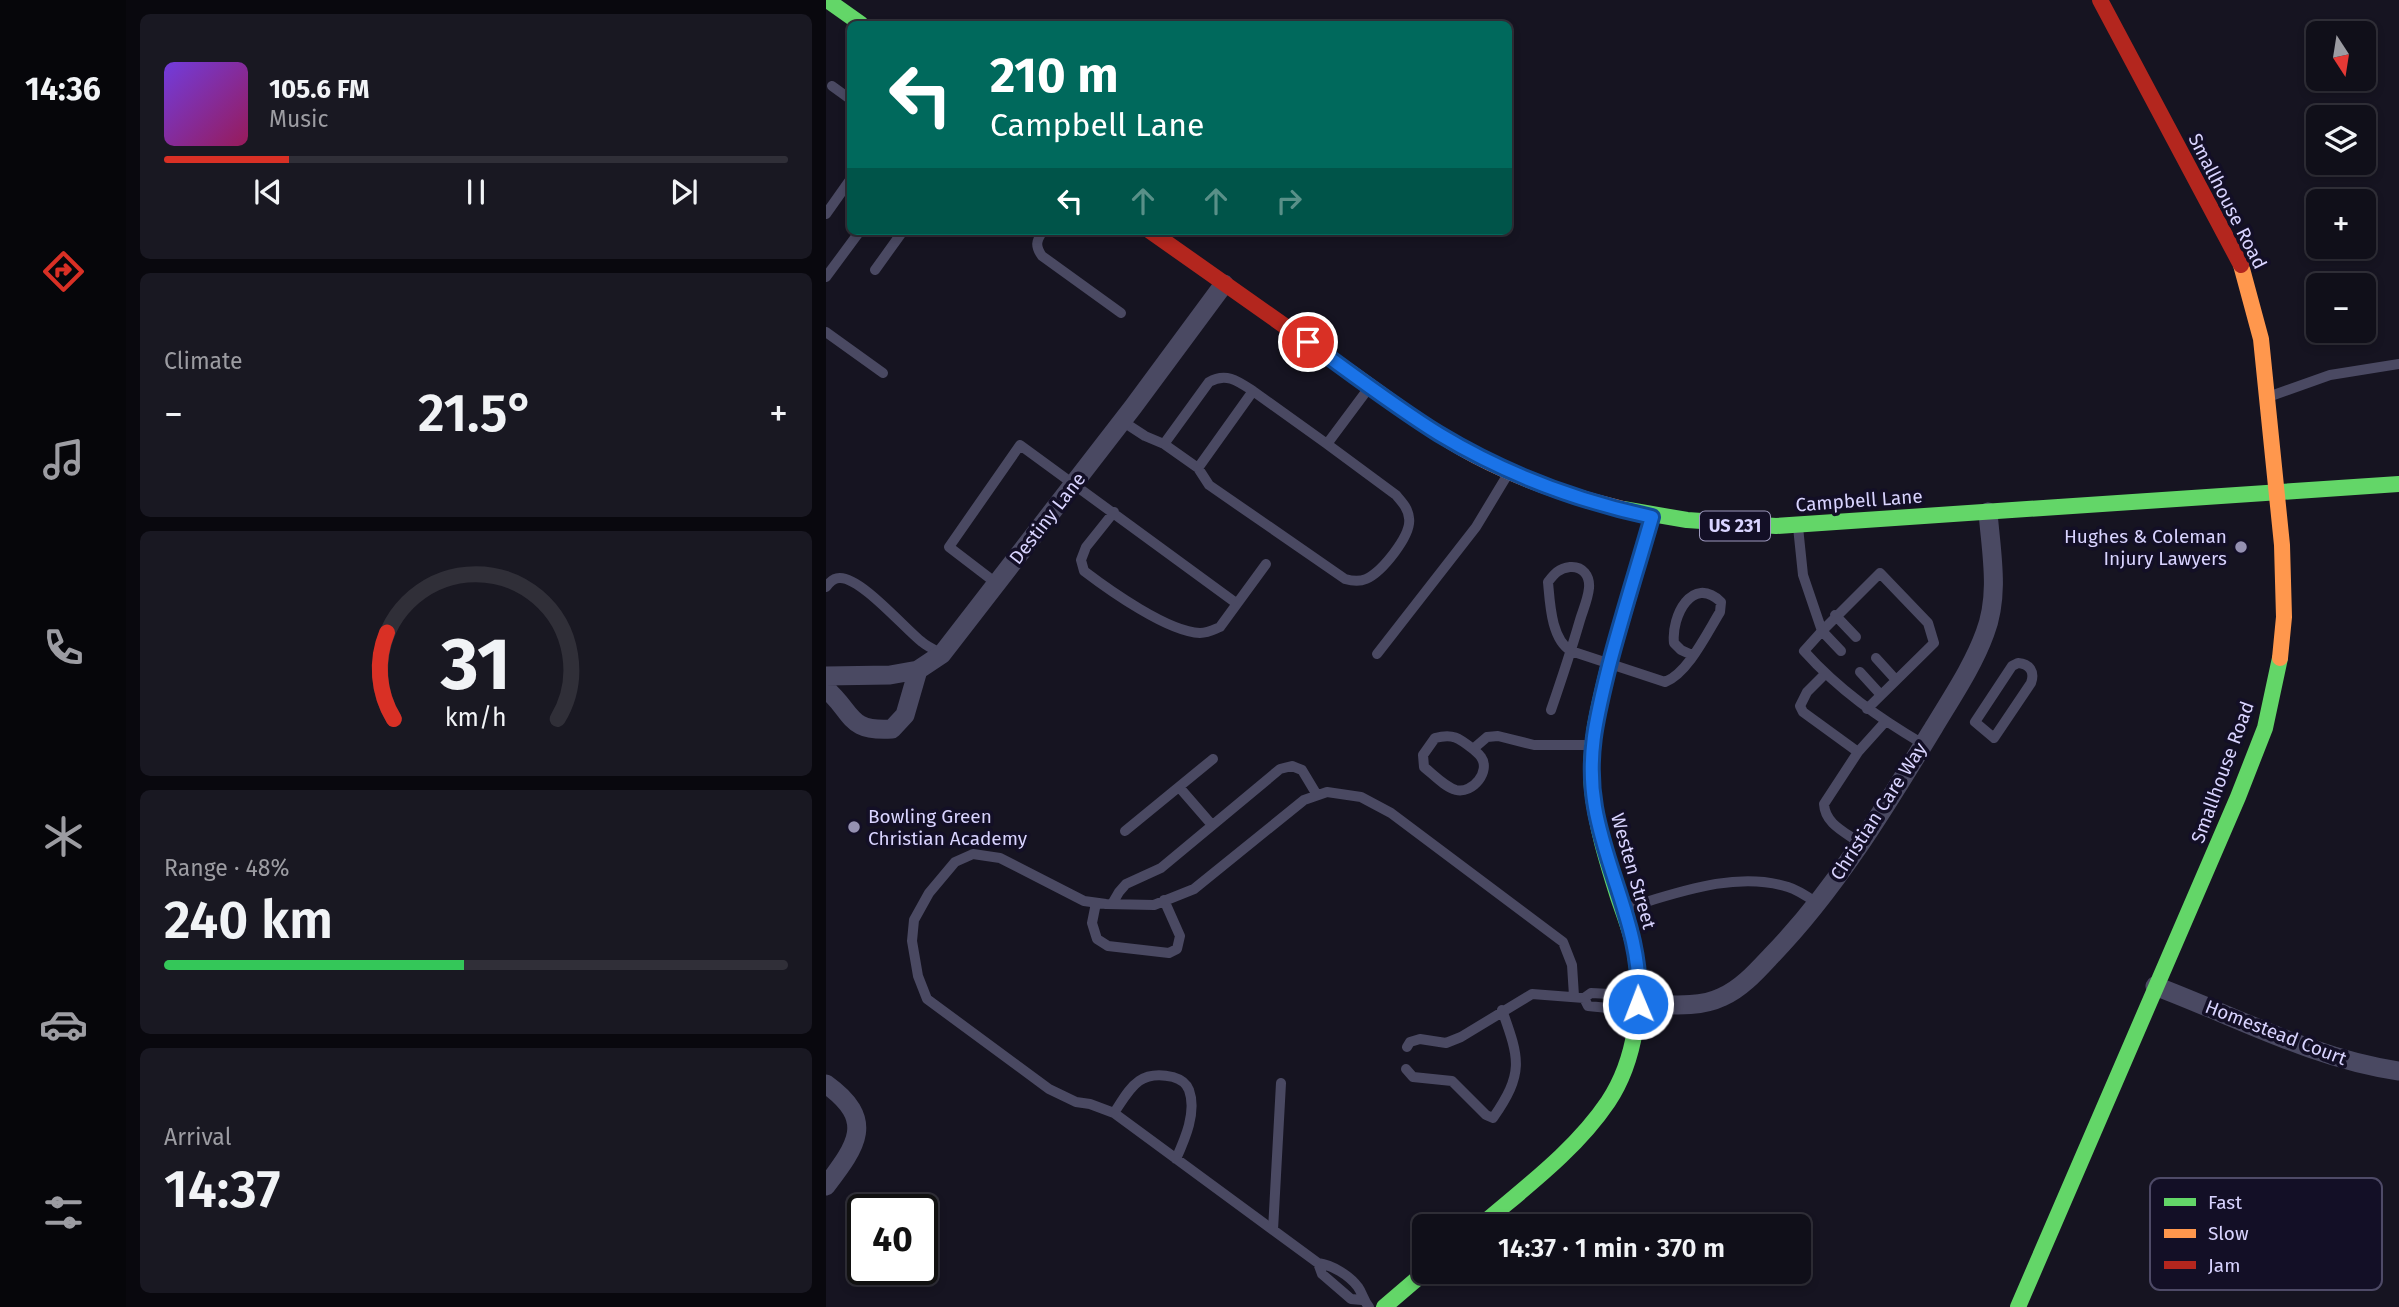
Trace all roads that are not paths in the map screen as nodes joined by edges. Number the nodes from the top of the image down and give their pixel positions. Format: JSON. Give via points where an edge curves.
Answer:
{"nodes":[{"id":1,"x":827,"y":0,"type":"edge"},
{"id":2,"x":2100,"y":0,"type":"edge"},
{"id":3,"x":857,"y":21,"type":"edge"},
{"id":4,"x":832,"y":86,"type":"dead end"},
{"id":5,"x":847,"y":97,"type":"edge"},
{"id":6,"x":847,"y":184,"type":"edge"},
{"id":7,"x":826,"y":214,"type":"edge"},
{"id":8,"x":857,"y":235,"type":"edge"},
{"id":9,"x":900,"y":235,"type":"edge"},
{"id":10,"x":1040,"y":235,"type":"edge"},
{"id":11,"x":1156,"y":235,"type":"edge"},
{"id":12,"x":875,"y":270,"type":"dead end"},
{"id":13,"x":826,"y":277,"type":"edge"},
{"id":14,"x":1224,"y":284,"type":"junction"},
{"id":15,"x":1121,"y":313,"type":"dead end"},
{"id":16,"x":826,"y":332,"type":"edge"},
{"id":17,"x":2399,"y":364,"type":"edge"},
{"id":18,"x":883,"y":373,"type":"dead end"},
{"id":19,"x":1370,"y":386,"type":"junction"},
{"id":20,"x":1253,"y":391,"type":"junction"},
{"id":21,"x":2267,"y":397,"type":"junction"},
{"id":22,"x":1122,"y":421,"type":"junction"},
{"id":23,"x":1164,"y":444,"type":"junction"},
{"id":24,"x":1327,"y":444,"type":"junction"},
{"id":25,"x":1198,"y":468,"type":"junction"},
{"id":26,"x":1510,"y":471,"type":"junction"},
{"id":27,"x":1073,"y":484,"type":"junction"},
{"id":28,"x":2399,"y":484,"type":"edge"},
{"id":29,"x":2277,"y":493,"type":"junction"},
{"id":30,"x":1114,"y":512,"type":"junction"},
{"id":31,"x":1988,"y":512,"type":"junction"},
{"id":32,"x":1652,"y":517,"type":"junction"},
{"id":33,"x":1798,"y":525,"type":"junction"},
{"id":34,"x":1266,"y":564,"type":"dead end"},
{"id":35,"x":996,"y":583,"type":"junction"},
{"id":36,"x":826,"y":587,"type":"edge"},
{"id":37,"x":1236,"y":603,"type":"junction"},
{"id":38,"x":1835,"y":615,"type":"junction"},
{"id":39,"x":1822,"y":631,"type":"junction"},
{"id":40,"x":1856,"y":637,"type":"dead end"},
{"id":41,"x":1571,"y":651,"type":"junction"},
{"id":42,"x":1841,"y":651,"type":"dead end"},
{"id":43,"x":942,"y":654,"type":"junction"},
{"id":44,"x":1377,"y":654,"type":"dead end"},
{"id":45,"x":1692,"y":655,"type":"junction"},
{"id":46,"x":1876,"y":658,"type":"dead end"},
{"id":47,"x":1610,"y":663,"type":"junction"},
{"id":48,"x":918,"y":670,"type":"junction"},
{"id":49,"x":1860,"y":672,"type":"dead end"},
{"id":50,"x":1825,"y":674,"type":"junction"},
{"id":51,"x":826,"y":676,"type":"edge"},
{"id":52,"x":1896,"y":680,"type":"junction"},
{"id":53,"x":826,"y":689,"type":"edge"},
{"id":54,"x":1881,"y":695,"type":"junction"},
{"id":55,"x":1867,"y":709,"type":"junction"},
{"id":56,"x":1551,"y":710,"type":"dead end"},
{"id":57,"x":1885,"y":722,"type":"junction"},
{"id":58,"x":1994,"y":738,"type":"joint"},
{"id":59,"x":1923,"y":744,"type":"junction"},
{"id":60,"x":1592,"y":746,"type":"junction"},
{"id":61,"x":1473,"y":749,"type":"junction"},
{"id":62,"x":1858,"y":752,"type":"junction"},
{"id":63,"x":1213,"y":759,"type":"dead end"},
{"id":64,"x":1179,"y":787,"type":"junction"},
{"id":65,"x":1317,"y":795,"type":"junction"},
{"id":66,"x":1212,"y":825,"type":"junction"},
{"id":67,"x":1125,"y":831,"type":"dead end"},
{"id":68,"x":1860,"y":843,"type":"junction"},
{"id":69,"x":1164,"y":901,"type":"junction"},
{"id":70,"x":1096,"y":903,"type":"junction"},
{"id":71,"x":1816,"y":903,"type":"junction"},
{"id":72,"x":1112,"y":904,"type":"junction"},
{"id":73,"x":1623,"y":909,"type":"junction"},
{"id":74,"x":2155,"y":986,"type":"junction"},
{"id":75,"x":1579,"y":997,"type":"junction"},
{"id":76,"x":1629,"y":1004,"type":"junction"},
{"id":77,"x":1502,"y":1010,"type":"junction"},
{"id":78,"x":1408,"y":1047,"type":"dead end"},
{"id":79,"x":1406,"y":1069,"type":"dead end"},
{"id":80,"x":2399,"y":1071,"type":"edge"},
{"id":81,"x":1281,"y":1083,"type":"dead end"},
{"id":82,"x":826,"y":1084,"type":"edge"},
{"id":83,"x":1114,"y":1113,"type":"junction"},
{"id":84,"x":1176,"y":1159,"type":"junction"},
{"id":85,"x":826,"y":1186,"type":"edge"},
{"id":86,"x":1494,"y":1214,"type":"edge"},
{"id":87,"x":1273,"y":1230,"type":"junction"},
{"id":88,"x":1412,"y":1283,"type":"edge"},
{"id":89,"x":1366,"y":1304,"type":"edge"},
{"id":90,"x":1384,"y":1307,"type":"edge"},
{"id":91,"x":2018,"y":1307,"type":"edge"}],
"edges":[{"from":1,"to":3,"type":"street"},
{"from":2,"to":21,"type":"street","name":"Smallhouse Road","via":[[2244,272],[2261,339]]},
{"from":4,"to":5,"type":"lane"},
{"from":6,"to":7,"type":"lane"},
{"from":8,"to":13,"type":"lane"},
{"from":9,"to":12,"type":"lane"},
{"from":10,"to":15,"type":"lane","via":[[1037,248],[1042,256]]},
{"from":11,"to":14,"type":"street","name":"Campbell Lane","number":"US 231"},
{"from":14,"to":19,"type":"street","name":"Campbell Lane","number":"US 231"},
{"from":14,"to":22,"type":"street","name":"Destiny Lane"},
{"from":16,"to":18,"type":"lane"},
{"from":17,"to":21,"type":"lane","via":[[2330,375]]},
{"from":19,"to":24,"type":"lane"},
{"from":19,"to":26,"type":"street","name":"Campbell Lane","number":"US 231","via":[[1438,434]]},
{"from":20,"to":23,"type":"lane","via":[[1217,377]]},
{"from":20,"to":24,"type":"lane"},
{"from":20,"to":25,"type":"lane"},
{"from":21,"to":29,"type":"street","name":"Smallhouse Road"},
{"from":22,"to":23,"type":"lane"},
{"from":22,"to":27,"type":"street","name":"Destiny Lane"},
{"from":23,"to":25,"type":"lane"},
{"from":24,"to":25,"type":"lane","via":[[1396,495],[1409,517],[1409,528],[1390,558],[1378,571],[1355,582],[1209,485]]},
{"from":26,"to":32,"type":"street","name":"Campbell Lane","number":"US 231","via":[[1576,497]]},
{"from":26,"to":44,"type":"lane","via":[[1476,527]]},
{"from":27,"to":30,"type":"lane"},
{"from":27,"to":35,"type":"street","name":"Destiny Lane"},
{"from":27,"to":35,"type":"lane","via":[[1020,444],[949,547]]},
{"from":28,"to":29,"type":"street","name":"Campbell Lane","number":"US 231"},
{"from":29,"to":31,"type":"street","name":"Campbell Lane","number":"US 231"},
{"from":29,"to":74,"type":"street","name":"Smallhouse Road","via":[[2284,617],[2279,667],[2265,728]]},
{"from":30,"to":37,"type":"lane"},
{"from":30,"to":37,"type":"lane","via":[[1086,547],[1084,571],[1169,624],[1196,633],[1220,626]]},
{"from":31,"to":33,"type":"street","name":"Campbell Lane","number":"US 231"},
{"from":31,"to":59,"type":"street","name":"Christian Care Way","via":[[1993,609],[1973,661]]},
{"from":32,"to":33,"type":"street","name":"Campbell Lane","number":"US 231","via":[[1736,526]]},
{"from":32,"to":47,"type":"street","name":"Westen Street"},
{"from":33,"to":39,"type":"lane","via":[[1803,575]]},
{"from":34,"to":37,"type":"lane"},
{"from":35,"to":43,"type":"street","name":"Destiny Lane"},
{"from":36,"to":43,"type":"lane","via":[[840,577],[853,582],[923,644]]},
{"from":38,"to":39,"type":"lane"},
{"from":38,"to":40,"type":"lane"},
{"from":38,"to":52,"type":"lane","via":[[1880,573],[1928,623],[1934,643]]},
{"from":39,"to":42,"type":"lane"},
{"from":39,"to":50,"type":"lane","via":[[1804,651]]},
{"from":41,"to":41,"type":"lane","via":[[1559,639],[1548,582],[1555,572],[1572,567],[1584,570],[1589,589]]},
{"from":41,"to":47,"type":"lane"},
{"from":41,"to":56,"type":"lane"},
{"from":43,"to":48,"type":"street","name":"Destiny Lane"},
{"from":45,"to":45,"type":"lane","via":[[1720,612],[1721,602],[1714,595],[1692,596],[1677,618],[1674,643]]},
{"from":45,"to":47,"type":"lane","via":[[1674,678],[1665,682]]},
{"from":46,"to":52,"type":"lane"},
{"from":47,"to":60,"type":"street","name":"Westen Street"},
{"from":48,"to":51,"type":"street","name":"Destiny Lane"},
{"from":48,"to":53,"type":"street","via":[[905,715],[892,729],[873,730],[856,724]]},
{"from":49,"to":54,"type":"lane"},
{"from":50,"to":55,"type":"lane"},
{"from":50,"to":62,"type":"lane","via":[[1800,706]]},
{"from":52,"to":54,"type":"lane"},
{"from":54,"to":55,"type":"lane"},
{"from":55,"to":57,"type":"lane"},
{"from":57,"to":59,"type":"lane"},
{"from":57,"to":62,"type":"lane"},
{"from":58,"to":58,"type":"lane","via":[[2034,676],[2025,664],[2012,666],[1975,722]]},
{"from":59,"to":68,"type":"street","name":"Christian Care Way"},
{"from":60,"to":61,"type":"lane","via":[[1534,745],[1498,736],[1488,737]]},
{"from":60,"to":73,"type":"street","name":"Westen Street","via":[[1595,808]]},
{"from":61,"to":61,"type":"lane","via":[[1484,765],[1471,789],[1449,787],[1424,767],[1423,755],[1435,738],[1457,737]]},
{"from":62,"to":68,"type":"lane","via":[[1824,808],[1833,824]]},
{"from":63,"to":64,"type":"lane"},
{"from":64,"to":66,"type":"lane"},
{"from":64,"to":67,"type":"lane"},
{"from":65,"to":66,"type":"lane","via":[[1302,770],[1292,766],[1280,769]]},
{"from":65,"to":69,"type":"lane","via":[[1304,800],[1194,889]]},
{"from":65,"to":75,"type":"lane","via":[[1361,797],[1391,813],[1563,942]]},
{"from":66,"to":72,"type":"lane","via":[[1161,868],[1126,884]]},
{"from":68,"to":71,"type":"street","name":"Christian Care Way"},
{"from":69,"to":70,"type":"lane","via":[[1180,936],[1177,949],[1169,953],[1108,946],[1097,939],[1092,923]]},
{"from":69,"to":72,"type":"lane"},
{"from":70,"to":72,"type":"lane"},
{"from":70,"to":83,"type":"lane","via":[[1000,858],[973,854],[955,862],[929,893],[914,920],[912,942],[927,999],[1049,1089]]},
{"from":71,"to":73,"type":"lane","via":[[1792,887],[1746,882],[1714,885]]},
{"from":71,"to":76,"type":"street","name":"Christian Care Way","via":[[1753,975],[1724,997],[1691,1004]]},
{"from":73,"to":76,"type":"street","name":"Westen Street","via":[[1635,951]]},
{"from":74,"to":80,"type":"street","name":"Homestead Court","via":[[2306,1046]]},
{"from":74,"to":91,"type":"street","name":"Smallhouse Road"},
{"from":75,"to":76,"type":"lane","via":[[1610,994]]},
{"from":75,"to":77,"type":"lane","via":[[1532,994]]},
{"from":76,"to":86,"type":"street","name":"Westen Street","via":[[1633,1036],[1626,1063],[1597,1118]]},
{"from":77,"to":78,"type":"lane","via":[[1446,1043],[1420,1039]]},
{"from":77,"to":79,"type":"lane","via":[[1515,1045],[1516,1074],[1510,1094],[1493,1118],[1452,1081],[1413,1077]]},
{"from":81,"to":87,"type":"lane"},
{"from":82,"to":85,"type":"street","via":[[850,1105],[857,1132],[847,1158]]},
{"from":83,"to":84,"type":"lane"},
{"from":83,"to":84,"type":"lane","via":[[1133,1084],[1144,1077],[1174,1077],[1184,1082],[1189,1091],[1188,1132]]},
{"from":84,"to":87,"type":"lane"},
{"from":87,"to":89,"type":"lane","via":[[1342,1273],[1359,1288]]},
{"from":88,"to":90,"type":"street"}]}
